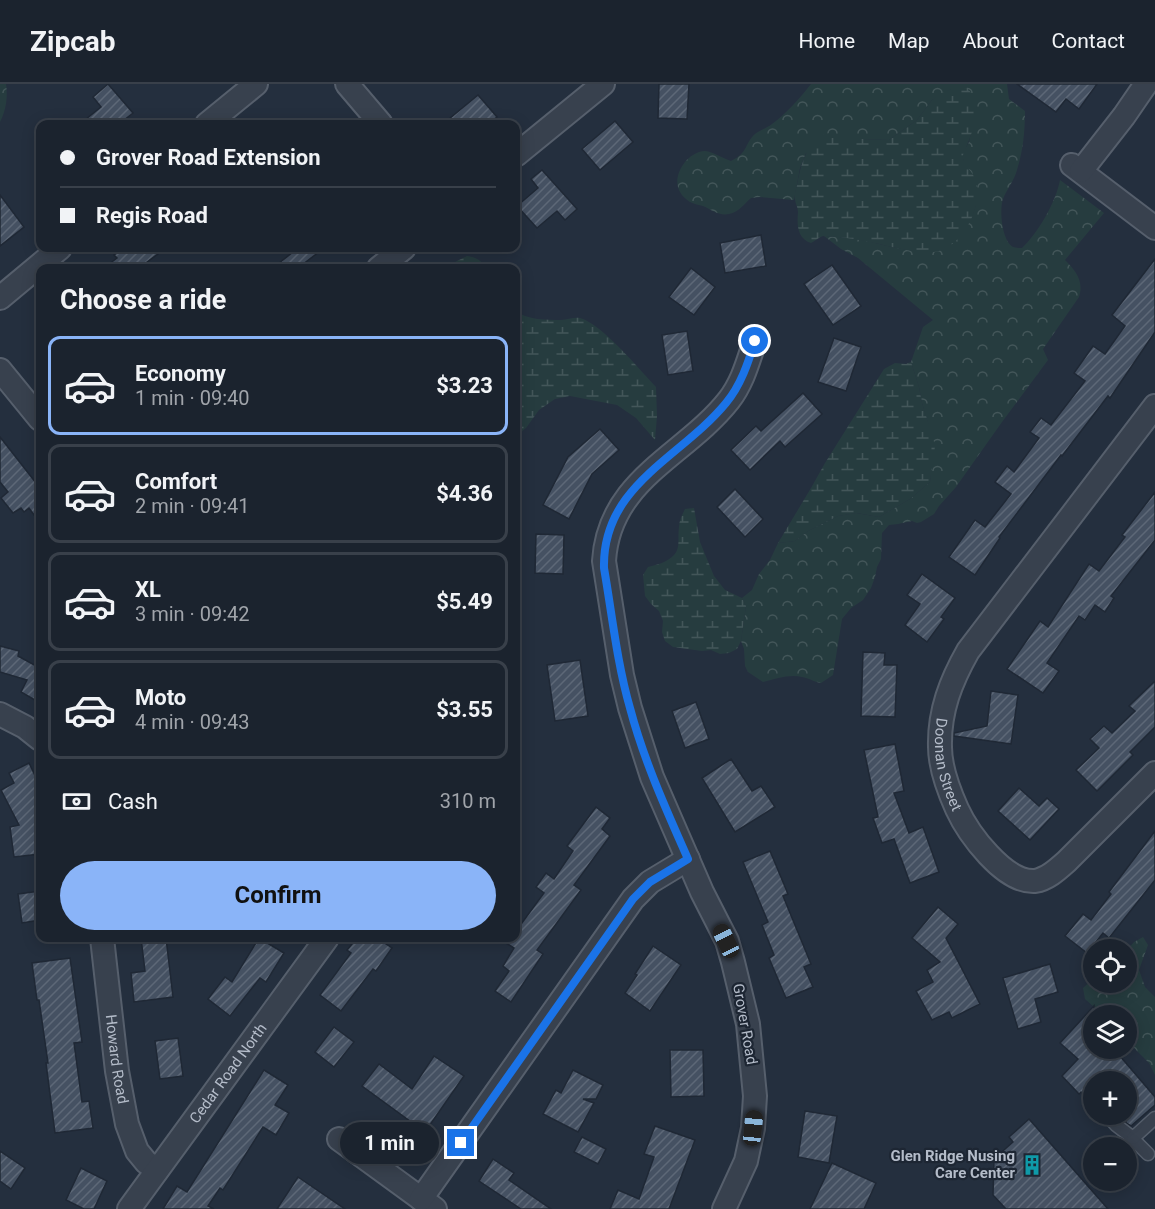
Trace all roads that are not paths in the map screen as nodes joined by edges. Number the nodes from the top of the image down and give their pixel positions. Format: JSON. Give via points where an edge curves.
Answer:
{"nodes":[{"id":1,"x":256,"y":84,"type":"edge"},
{"id":2,"x":347,"y":84,"type":"edge"},
{"id":3,"x":603,"y":84,"type":"edge"},
{"id":4,"x":1146,"y":84,"type":"edge"},
{"id":5,"x":212,"y":120,"type":"edge"},
{"id":6,"x":378,"y":120,"type":"edge"},
{"id":7,"x":520,"y":152,"type":"edge"},
{"id":8,"x":1155,"y":228,"type":"edge"},
{"id":9,"x":55,"y":252,"type":"edge"},
{"id":10,"x":399,"y":252,"type":"edge"},
{"id":11,"x":41,"y":264,"type":"edge"},
{"id":12,"x":384,"y":264,"type":"edge"},
{"id":13,"x":36,"y":268,"type":"edge"},
{"id":14,"x":0,"y":298,"type":"edge"},
{"id":15,"x":755,"y":341,"type":"dead end"},
{"id":16,"x":0,"y":370,"type":"edge"},
{"id":17,"x":1155,"y":406,"type":"edge"},
{"id":18,"x":36,"y":414,"type":"edge"},
{"id":19,"x":0,"y":714,"type":"edge"},
{"id":20,"x":36,"y":736,"type":"edge"},
{"id":21,"x":1155,"y":773,"type":"edge"},
{"id":22,"x":688,"y":859,"type":"junction"},
{"id":23,"x":102,"y":942,"type":"edge"},
{"id":24,"x":324,"y":942,"type":"edge"},
{"id":25,"x":1155,"y":1118,"type":"edge"},
{"id":26,"x":1116,"y":1125,"type":"edge"},
{"id":27,"x":1132,"y":1137,"type":"edge"},
{"id":28,"x":1134,"y":1137,"type":"edge"},
{"id":29,"x":339,"y":1140,"type":"dead end"},
{"id":30,"x":1137,"y":1142,"type":"edge"},
{"id":31,"x":1148,"y":1154,"type":"dead end"},
{"id":32,"x":157,"y":1170,"type":"junction"},
{"id":33,"x":428,"y":1204,"type":"edge"},
{"id":34,"x":129,"y":1209,"type":"edge"},
{"id":35,"x":724,"y":1209,"type":"edge"}],
"edges":[{"from":1,"to":5,"type":"street"},
{"from":2,"to":6,"type":"street"},
{"from":3,"to":7,"type":"street"},
{"from":4,"to":8,"type":"street","via":[[1124,116],[1077,168]]},
{"from":9,"to":11,"type":"street"},
{"from":10,"to":12,"type":"street"},
{"from":13,"to":14,"type":"street"},
{"from":15,"to":22,"type":"street","name":"Grover Road","via":[[731,398],[632,490],[614,519],[606,542],[604,568],[630,708],[652,777]]},
{"from":16,"to":18,"type":"street"},
{"from":17,"to":21,"type":"street","name":"Doonan Street","via":[[968,651],[947,695],[940,747],[945,777],[967,827],[1003,868],[1024,880],[1050,875],[1066,862]]},
{"from":19,"to":20,"type":"street"},
{"from":22,"to":33,"type":"street","via":[[650,882],[633,899]]},
{"from":22,"to":35,"type":"street","name":"Grover Road","via":[[726,941],[751,1043],[753,1128],[746,1161]]},
{"from":23,"to":32,"type":"street","name":"Howard Road","via":[[127,1124],[137,1151]]},
{"from":24,"to":32,"type":"street","name":"Cedar Road North"},
{"from":25,"to":28,"type":"lane"},
{"from":26,"to":27,"type":"lane"},
{"from":29,"to":33,"type":"street"},
{"from":30,"to":31,"type":"lane"},
{"from":32,"to":34,"type":"street","name":"Cedar Road North"}]}
